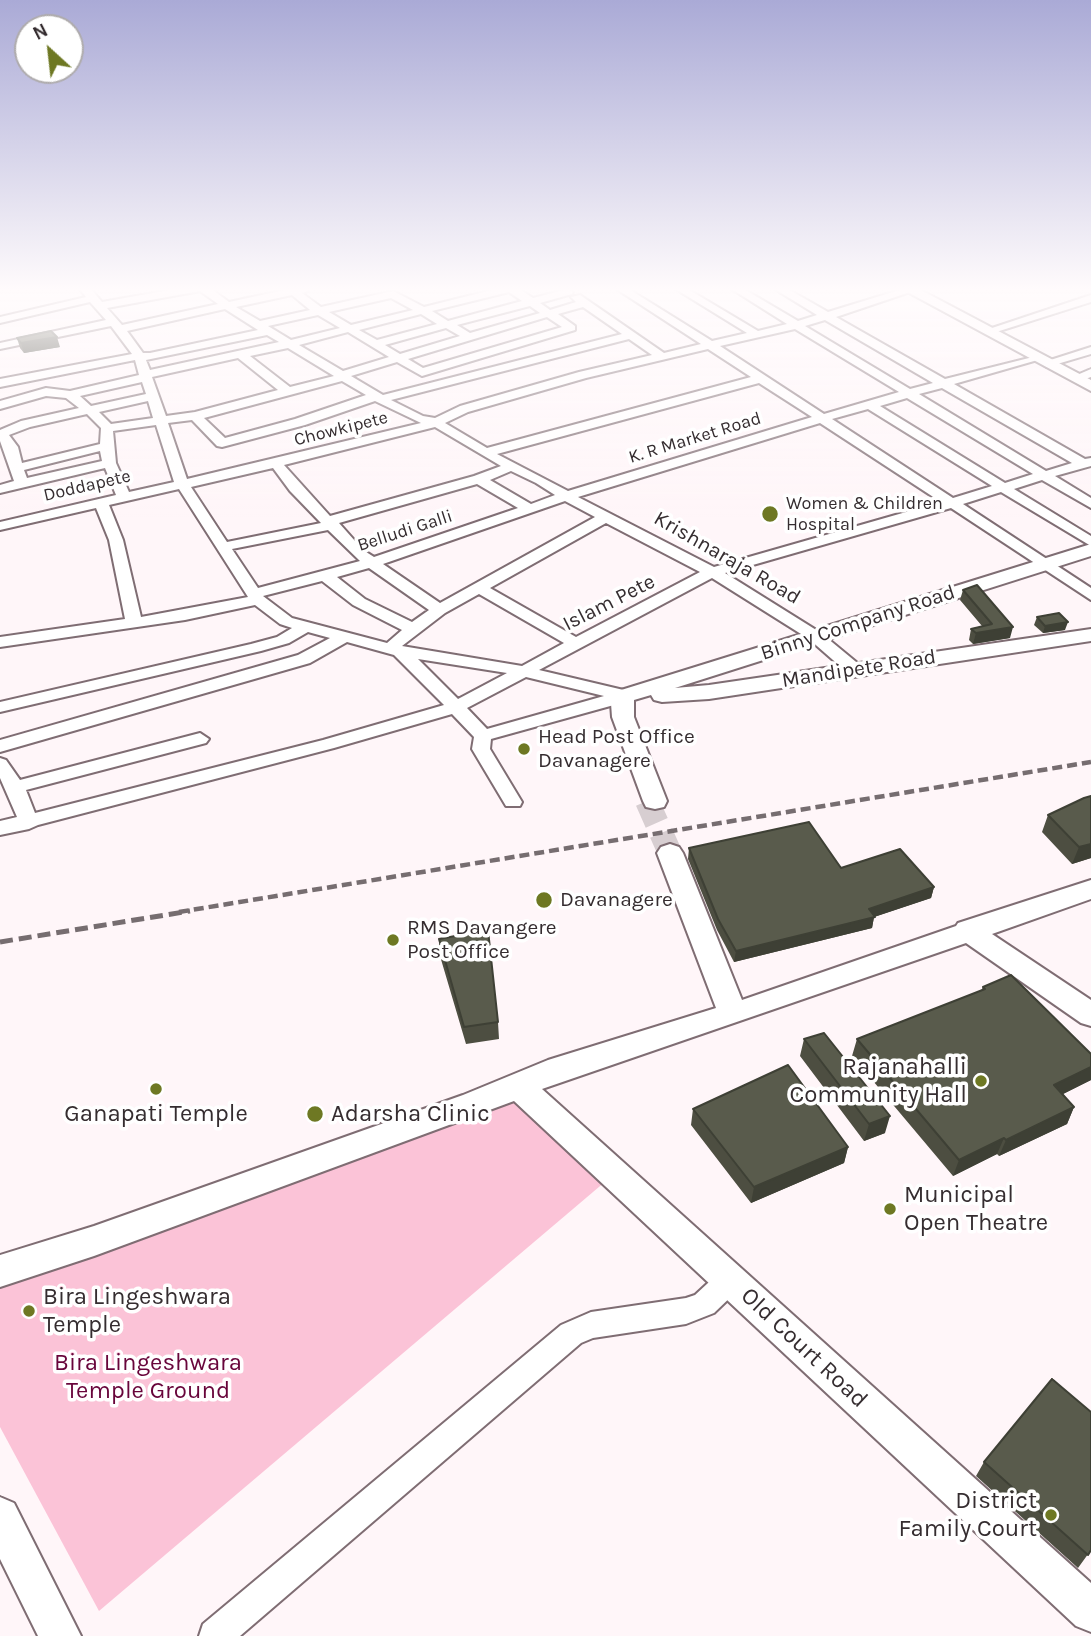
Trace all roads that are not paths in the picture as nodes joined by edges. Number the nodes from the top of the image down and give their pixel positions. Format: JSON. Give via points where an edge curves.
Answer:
{"nodes":[{"id":1,"x":32,"y":364,"type":"edge"},
{"id":2,"x":141,"y":364,"type":"edge"},
{"id":3,"x":145,"y":364,"type":"edge"},
{"id":4,"x":166,"y":364,"type":"edge"},
{"id":5,"x":253,"y":364,"type":"edge"},
{"id":6,"x":323,"y":364,"type":"edge"},
{"id":7,"x":377,"y":364,"type":"edge"},
{"id":8,"x":409,"y":364,"type":"edge"},
{"id":9,"x":447,"y":364,"type":"edge"},
{"id":10,"x":487,"y":364,"type":"edge"},
{"id":11,"x":538,"y":364,"type":"edge"},
{"id":12,"x":584,"y":364,"type":"edge"},
{"id":13,"x":740,"y":364,"type":"edge"},
{"id":14,"x":860,"y":364,"type":"edge"},
{"id":15,"x":908,"y":364,"type":"edge"},
{"id":16,"x":1024,"y":364,"type":"edge"},
{"id":17,"x":1050,"y":364,"type":"edge"},
{"id":18,"x":143,"y":368,"type":"junction"},
{"id":19,"x":495,"y":370,"type":"junction"},
{"id":20,"x":1091,"y":373,"type":"edge"},
{"id":21,"x":38,"y":374,"type":"junction"},
{"id":22,"x":341,"y":375,"type":"junction"},
{"id":23,"x":762,"y":378,"type":"junction"},
{"id":24,"x":1076,"y":378,"type":"junction"},
{"id":25,"x":0,"y":383,"type":"edge"},
{"id":26,"x":942,"y":384,"type":"junction"},
{"id":27,"x":1091,"y":386,"type":"edge"},
{"id":28,"x":44,"y":390,"type":"junction"},
{"id":29,"x":288,"y":392,"type":"junction"},
{"id":30,"x":909,"y":394,"type":"junction"},
{"id":31,"x":70,"y":395,"type":"junction"},
{"id":32,"x":152,"y":396,"type":"junction"},
{"id":33,"x":378,"y":398,"type":"junction"},
{"id":34,"x":0,"y":405,"type":"edge"},
{"id":35,"x":870,"y":405,"type":"junction"},
{"id":36,"x":89,"y":410,"type":"junction"},
{"id":37,"x":195,"y":416,"type":"junction"},
{"id":38,"x":824,"y":417,"type":"junction"},
{"id":39,"x":160,"y":420,"type":"junction"},
{"id":40,"x":435,"y":422,"type":"junction"},
{"id":41,"x":107,"y":428,"type":"junction"},
{"id":42,"x":1,"y":434,"type":"edge"},
{"id":43,"x":106,"y":446,"type":"junction"},
{"id":44,"x":485,"y":453,"type":"junction"},
{"id":45,"x":109,"y":463,"type":"junction"},
{"id":46,"x":276,"y":463,"type":"junction"},
{"id":47,"x":1087,"y":463,"type":"edge"},
{"id":48,"x":512,"y":466,"type":"junction"},
{"id":49,"x":17,"y":468,"type":"junction"},
{"id":50,"x":1044,"y":476,"type":"junction"},
{"id":51,"x":480,"y":479,"type":"junction"},
{"id":52,"x":182,"y":484,"type":"junction"},
{"id":53,"x":22,"y":485,"type":"junction"},
{"id":54,"x":1004,"y":488,"type":"junction"},
{"id":55,"x":0,"y":489,"type":"edge"},
{"id":56,"x":566,"y":496,"type":"junction"},
{"id":57,"x":124,"y":497,"type":"junction"},
{"id":58,"x":101,"y":502,"type":"junction"},
{"id":59,"x":953,"y":503,"type":"junction"},
{"id":60,"x":1091,"y":504,"type":"edge"},
{"id":61,"x":530,"y":509,"type":"junction"},
{"id":62,"x":606,"y":517,"type":"junction"},
{"id":63,"x":330,"y":523,"type":"junction"},
{"id":64,"x":0,"y":526,"type":"edge"},
{"id":65,"x":1091,"y":542,"type":"edge"},
{"id":66,"x":222,"y":547,"type":"junction"},
{"id":67,"x":1091,"y":550,"type":"edge"},
{"id":68,"x":371,"y":563,"type":"junction"},
{"id":69,"x":1045,"y":564,"type":"junction"},
{"id":70,"x":712,"y":572,"type":"junction"},
{"id":71,"x":325,"y":576,"type":"junction"},
{"id":72,"x":479,"y":588,"type":"junction"},
{"id":73,"x":1091,"y":595,"type":"edge"},
{"id":74,"x":256,"y":597,"type":"junction"},
{"id":75,"x":439,"y":610,"type":"junction"},
{"id":76,"x":134,"y":622,"type":"junction"},
{"id":77,"x":306,"y":626,"type":"junction"},
{"id":78,"x":413,"y":629,"type":"junction"},
{"id":79,"x":1091,"y":635,"type":"edge"},
{"id":80,"x":816,"y":636,"type":"junction"},
{"id":81,"x":344,"y":637,"type":"junction"},
{"id":82,"x":0,"y":642,"type":"edge"},
{"id":83,"x":575,"y":643,"type":"junction"},
{"id":84,"x":396,"y":650,"type":"junction"},
{"id":85,"x":855,"y":670,"type":"junction"},
{"id":86,"x":524,"y":671,"type":"junction"},
{"id":87,"x":622,"y":696,"type":"junction"},
{"id":88,"x":0,"y":707,"type":"edge"},
{"id":89,"x":456,"y":707,"type":"junction"},
{"id":90,"x":483,"y":736,"type":"junction"},
{"id":91,"x":200,"y":739,"type":"dead end"},
{"id":92,"x":0,"y":746,"type":"edge"},
{"id":93,"x":0,"y":764,"type":"edge"},
{"id":94,"x":15,"y":787,"type":"junction"},
{"id":95,"x":651,"y":801,"type":"tunnel mouth"},
{"id":96,"x":513,"y":802,"type":"dead end"},
{"id":97,"x":29,"y":823,"type":"junction"},
{"id":98,"x":0,"y":828,"type":"edge"},
{"id":99,"x":673,"y":853,"type":"tunnel mouth"},
{"id":100,"x":1091,"y":889,"type":"edge"},
{"id":101,"x":967,"y":930,"type":"junction"},
{"id":102,"x":735,"y":1013,"type":"junction"},
{"id":103,"x":1091,"y":1015,"type":"edge"},
{"id":104,"x":517,"y":1085,"type":"junction"},
{"id":105,"x":0,"y":1270,"type":"edge"},
{"id":106,"x":730,"y":1280,"type":"junction"},
{"id":107,"x":4,"y":1536,"type":"edge"},
{"id":108,"x":1091,"y":1611,"type":"edge"},
{"id":109,"x":60,"y":1636,"type":"edge"},
{"id":110,"x":215,"y":1636,"type":"edge"}],
"edges":[{"from":1,"to":21,"type":"street"},
{"from":2,"to":18,"type":"street"},
{"from":3,"to":18,"type":"street"},
{"from":4,"to":18,"type":"street"},
{"from":5,"to":29,"type":"street"},
{"from":6,"to":22,"type":"street","name":"Krishnaraja Road"},
{"from":7,"to":22,"type":"street"},
{"from":8,"to":9,"type":"street","via":[[422,372]]},
{"from":10,"to":19,"type":"street"},
{"from":11,"to":19,"type":"street"},
{"from":12,"to":40,"type":"street","name":"Chowkipete"},
{"from":13,"to":23,"type":"street"},
{"from":14,"to":30,"type":"street"},
{"from":15,"to":26,"type":"street"},
{"from":16,"to":26,"type":"street","name":"K. R Market Road"},
{"from":17,"to":24,"type":"main road"},
{"from":18,"to":21,"type":"street"},
{"from":18,"to":28,"type":"street"},
{"from":18,"to":31,"type":"street"},
{"from":18,"to":32,"type":"street"},
{"from":19,"to":33,"type":"street"},
{"from":20,"to":24,"type":"street"},
{"from":21,"to":25,"type":"street"},
{"from":21,"to":28,"type":"street"},
{"from":22,"to":29,"type":"street"},
{"from":22,"to":33,"type":"street","name":"Krishnaraja Road"},
{"from":23,"to":38,"type":"street"},
{"from":23,"to":44,"type":"street"},
{"from":24,"to":27,"type":"main road"},
{"from":26,"to":30,"type":"street","name":"K. R Market Road"},
{"from":26,"to":47,"type":"street"},
{"from":28,"to":31,"type":"street"},
{"from":28,"to":34,"type":"street"},
{"from":29,"to":37,"type":"street"},
{"from":30,"to":35,"type":"street","name":"K. R Market Road"},
{"from":30,"to":50,"type":"street"},
{"from":31,"to":36,"type":"street"},
{"from":32,"to":36,"type":"street"},
{"from":32,"to":39,"type":"street"},
{"from":33,"to":37,"type":"street","via":[[222,443]]},
{"from":33,"to":40,"type":"street","name":"Krishnaraja Road"},
{"from":35,"to":38,"type":"street","name":"K. R Market Road"},
{"from":35,"to":54,"type":"street"},
{"from":36,"to":41,"type":"street"},
{"from":36,"to":42,"type":"street"},
{"from":37,"to":39,"type":"street"},
{"from":38,"to":56,"type":"street","name":"K. R Market Road"},
{"from":38,"to":59,"type":"street"},
{"from":39,"to":41,"type":"street"},
{"from":39,"to":52,"type":"street"},
{"from":40,"to":44,"type":"street","name":"Krishnaraja Road"},
{"from":40,"to":46,"type":"street","name":"Chowkipete"},
{"from":41,"to":43,"type":"street"},
{"from":42,"to":49,"type":"street","via":[[11,447]]},
{"from":43,"to":45,"type":"street"},
{"from":43,"to":49,"type":"street"},
{"from":44,"to":48,"type":"street","name":"Krishnaraja Road"},
{"from":45,"to":53,"type":"street"},
{"from":45,"to":57,"type":"street"},
{"from":46,"to":52,"type":"street","name":"Chowkipete"},
{"from":46,"to":63,"type":"street"},
{"from":47,"to":50,"type":"street","name":"Islam Pete"},
{"from":48,"to":51,"type":"street"},
{"from":48,"to":56,"type":"street","name":"Krishnaraja Road"},
{"from":49,"to":53,"type":"street"},
{"from":50,"to":54,"type":"street","name":"Islam Pete"},
{"from":50,"to":60,"type":"street"},
{"from":51,"to":61,"type":"street"},
{"from":51,"to":63,"type":"street"},
{"from":52,"to":57,"type":"street","name":"Doddapete"},
{"from":52,"to":66,"type":"street"},
{"from":53,"to":55,"type":"street"},
{"from":54,"to":59,"type":"street","name":"Islam Pete"},
{"from":54,"to":65,"type":"street"},
{"from":56,"to":61,"type":"street","name":"Belludi Galli"},
{"from":56,"to":62,"type":"street","name":"Krishnaraja Road"},
{"from":57,"to":58,"type":"street","name":"Doddapete"},
{"from":58,"to":64,"type":"street","name":"Doddapete"},
{"from":58,"to":76,"type":"street","via":[[116,540]]},
{"from":59,"to":69,"type":"street"},
{"from":59,"to":70,"type":"street","name":"Islam Pete"},
{"from":61,"to":68,"type":"street","name":"Belludi Galli"},
{"from":62,"to":70,"type":"street","name":"Krishnaraja Road"},
{"from":62,"to":72,"type":"street"},
{"from":63,"to":66,"type":"street"},
{"from":63,"to":68,"type":"street"},
{"from":66,"to":74,"type":"street"},
{"from":67,"to":69,"type":"main road","name":"Binny Company Road"},
{"from":68,"to":71,"type":"street","name":"Belludi Galli"},
{"from":68,"to":75,"type":"street"},
{"from":69,"to":73,"type":"street"},
{"from":69,"to":80,"type":"main road","name":"Binny Company Road"},
{"from":70,"to":80,"type":"street","name":"Krishnaraja Road"},
{"from":70,"to":83,"type":"street","name":"Islam Pete"},
{"from":71,"to":74,"type":"street","name":"Belludi Galli"},
{"from":71,"to":78,"type":"street","via":[[359,602]]},
{"from":72,"to":75,"type":"street"},
{"from":72,"to":83,"type":"street"},
{"from":74,"to":76,"type":"street","name":"Belludi Galli"},
{"from":74,"to":77,"type":"street","via":[[286,621]]},
{"from":75,"to":78,"type":"street"},
{"from":76,"to":82,"type":"street","name":"Belludi Galli"},
{"from":77,"to":81,"type":"street"},
{"from":77,"to":88,"type":"street","via":[[283,640],[255,648]]},
{"from":78,"to":84,"type":"street","via":[[396,642]]},
{"from":79,"to":85,"type":"main road","name":"Mandipete Road"},
{"from":80,"to":85,"type":"street","name":"Krishnaraja Road"},
{"from":80,"to":87,"type":"main road","name":"Binny Company Road"},
{"from":81,"to":84,"type":"street"},
{"from":81,"to":92,"type":"street","via":[[304,659]]},
{"from":83,"to":86,"type":"street","name":"Islam Pete"},
{"from":84,"to":86,"type":"street"},
{"from":84,"to":89,"type":"street"},
{"from":85,"to":87,"type":"main road","name":"Mandipete Road","via":[[709,692]]},
{"from":86,"to":87,"type":"street"},
{"from":86,"to":89,"type":"street","name":"Islam Pete"},
{"from":87,"to":90,"type":"street"},
{"from":87,"to":95,"type":"main road","via":[[613,704],[615,714],[632,769]]},
{"from":89,"to":90,"type":"street"},
{"from":89,"to":97,"type":"street","name":"Islam Pete"},
{"from":90,"to":96,"type":"street","via":[[481,748]]},
{"from":91,"to":94,"type":"street"},
{"from":93,"to":94,"type":"street"},
{"from":94,"to":97,"type":"street"},
{"from":97,"to":98,"type":"street","name":"Islam Pete"},
{"from":99,"to":102,"type":"main road"},
{"from":100,"to":101,"type":"main road"},
{"from":101,"to":102,"type":"main road"},
{"from":101,"to":103,"type":"main road"},
{"from":102,"to":104,"type":"main road"},
{"from":104,"to":105,"type":"main road","via":[[94,1241]]},
{"from":104,"to":106,"type":"main road","name":"Old Court Road"},
{"from":106,"to":108,"type":"main road","name":"Old Court Road"},
{"from":106,"to":110,"type":"street","via":[[704,1304],[687,1311],[591,1325],[571,1334]]},
{"from":107,"to":109,"type":"main road"}]}
